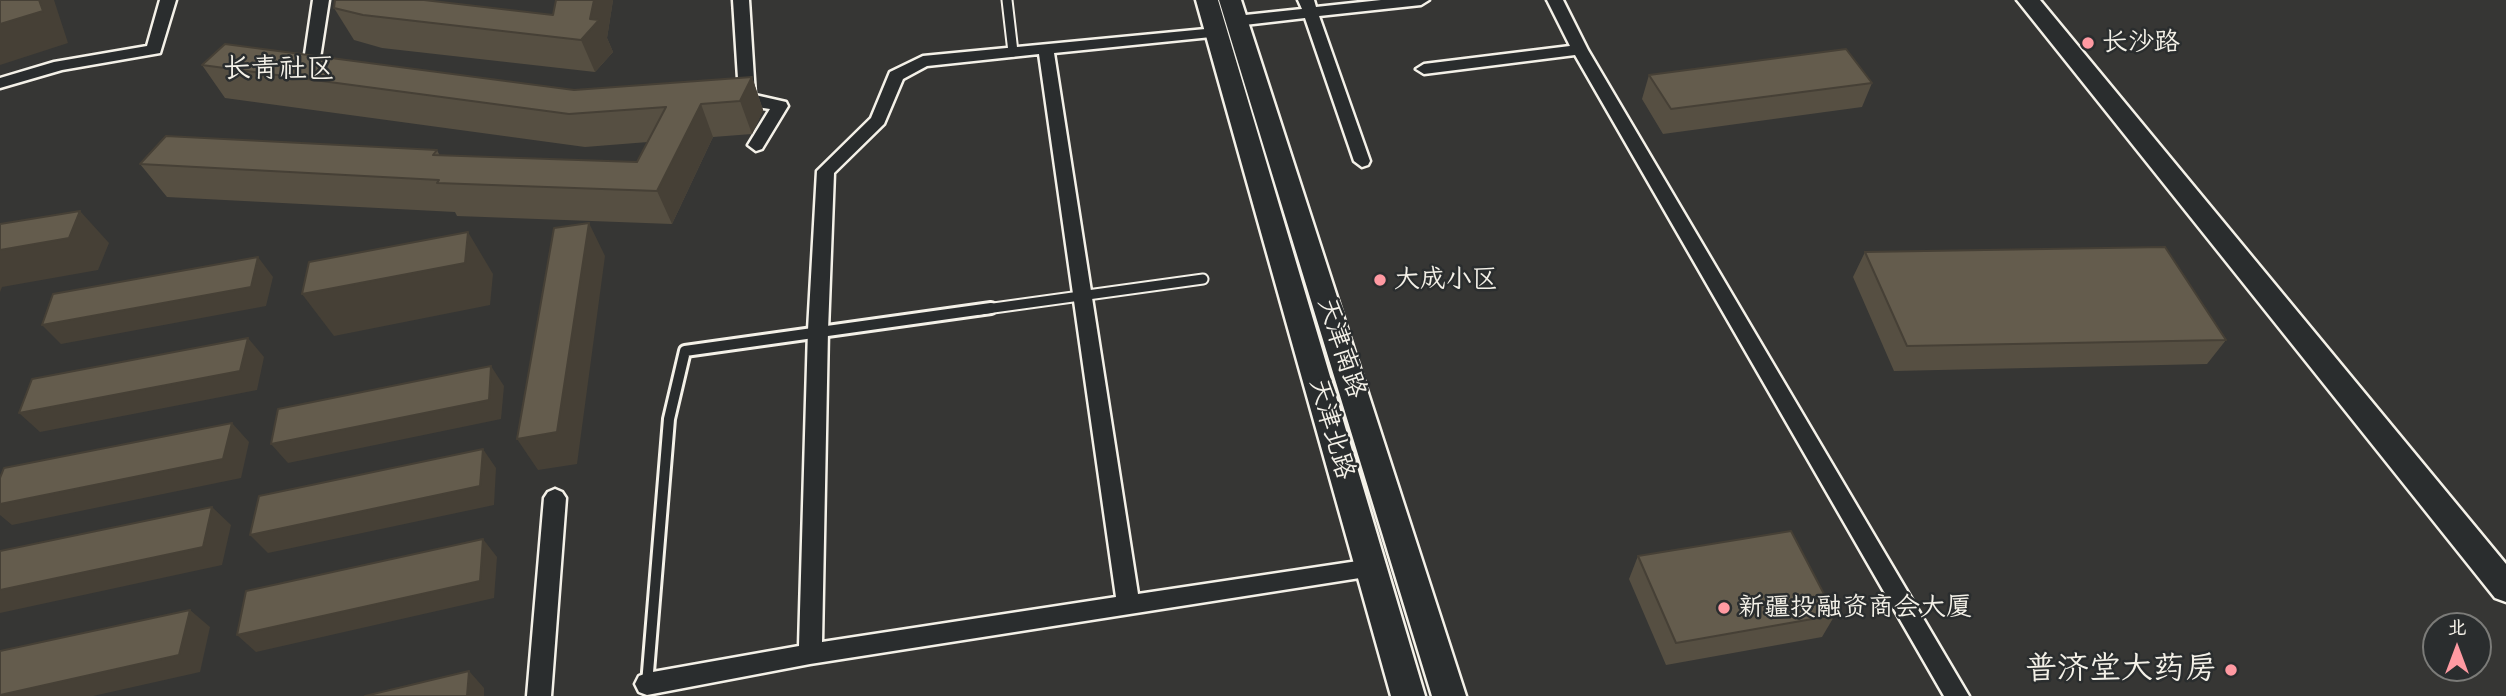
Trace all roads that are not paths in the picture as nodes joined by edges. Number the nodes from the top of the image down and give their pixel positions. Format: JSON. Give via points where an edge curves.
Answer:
{"nodes":[{"id":1,"x":168,"y":0,"type":"edge"},
{"id":2,"x":321,"y":0,"type":"edge"},
{"id":3,"x":741,"y":0,"type":"edge"},
{"id":4,"x":1007,"y":0,"type":"edge"},
{"id":5,"x":1207,"y":0,"type":"edge"},
{"id":6,"x":1421,"y":0,"type":"edge"},
{"id":7,"x":1555,"y":0,"type":"edge"},
{"id":8,"x":2028,"y":0,"type":"edge"},
{"id":9,"x":1309,"y":7,"type":"edge"},
{"id":10,"x":1227,"y":18,"type":"edge"},
{"id":11,"x":1046,"y":48,"type":"junction"},
{"id":12,"x":1580,"y":50,"type":"junction"},
{"id":13,"x":1013,"y":52,"type":"junction"},
{"id":14,"x":1424,"y":69,"type":"dead end"},
{"id":15,"x":350,"y":72,"type":"edge"},
{"id":16,"x":0,"y":83,"type":"edge"},
{"id":17,"x":747,"y":98,"type":"junction"},
{"id":18,"x":719,"y":100,"type":"edge"},
{"id":19,"x":756,"y":145,"type":"dead end"},
{"id":20,"x":1362,"y":161,"type":"dead end"},
{"id":21,"x":1203,"y":279,"type":"dead end"},
{"id":22,"x":1082,"y":296,"type":"junction"},
{"id":23,"x":818,"y":330,"type":"junction"},
{"id":24,"x":1385,"y":485,"type":"junction"},
{"id":25,"x":1349,"y":492,"type":"junction"},
{"id":26,"x":555,"y":498,"type":"dead end"},
{"id":27,"x":1371,"y":568,"type":"junction"},
{"id":28,"x":2506,"y":588,"type":"edge"},
{"id":29,"x":1128,"y":604,"type":"junction"},
{"id":30,"x":810,"y":654,"type":"junction"},
{"id":31,"x":647,"y":684,"type":"joint"},
{"id":32,"x":539,"y":696,"type":"edge"},
{"id":33,"x":1408,"y":696,"type":"edge"},
{"id":34,"x":1449,"y":696,"type":"edge"},
{"id":35,"x":1957,"y":696,"type":"edge"}],
"edges":[{"from":1,"to":16,"type":"street","via":[[154,50],[60,65]]},
{"from":2,"to":15,"type":"street","via":[[312,61]]},
{"from":3,"to":17,"type":"street"},
{"from":4,"to":13,"type":"lane"},
{"from":5,"to":10,"type":"street","name":"天津北路"},
{"from":6,"to":9,"type":"street"},
{"from":7,"to":12,"type":"street"},
{"from":8,"to":28,"type":"street"},
{"from":9,"to":10,"type":"street"},
{"from":9,"to":20,"type":"street"},
{"from":10,"to":11,"type":"street"},
{"from":10,"to":24,"type":"street","name":"天津南路"},
{"from":10,"to":25,"type":"street","name":"天津北路"},
{"from":11,"to":13,"type":"street"},
{"from":11,"to":22,"type":"street"},
{"from":12,"to":14,"type":"street"},
{"from":12,"to":35,"type":"street"},
{"from":13,"to":23,"type":"street","via":[[923,61],[896,75],[878,120],[826,171]]},
{"from":17,"to":18,"type":"street"},
{"from":17,"to":19,"type":"street","via":[[780,106]]},
{"from":21,"to":22,"type":"lane"},
{"from":22,"to":23,"type":"lane"},
{"from":22,"to":29,"type":"street"},
{"from":23,"to":30,"type":"street"},
{"from":23,"to":31,"type":"lane","via":[[685,351],[669,419]]},
{"from":24,"to":25,"type":"street"},
{"from":24,"to":34,"type":"street","name":"天津南路"},
{"from":25,"to":27,"type":"street","name":"天津北路"},
{"from":26,"to":32,"type":"street"},
{"from":27,"to":29,"type":"street"},
{"from":27,"to":33,"type":"street","name":"天津北路"},
{"from":29,"to":30,"type":"street"},
{"from":30,"to":31,"type":"street"}]}
